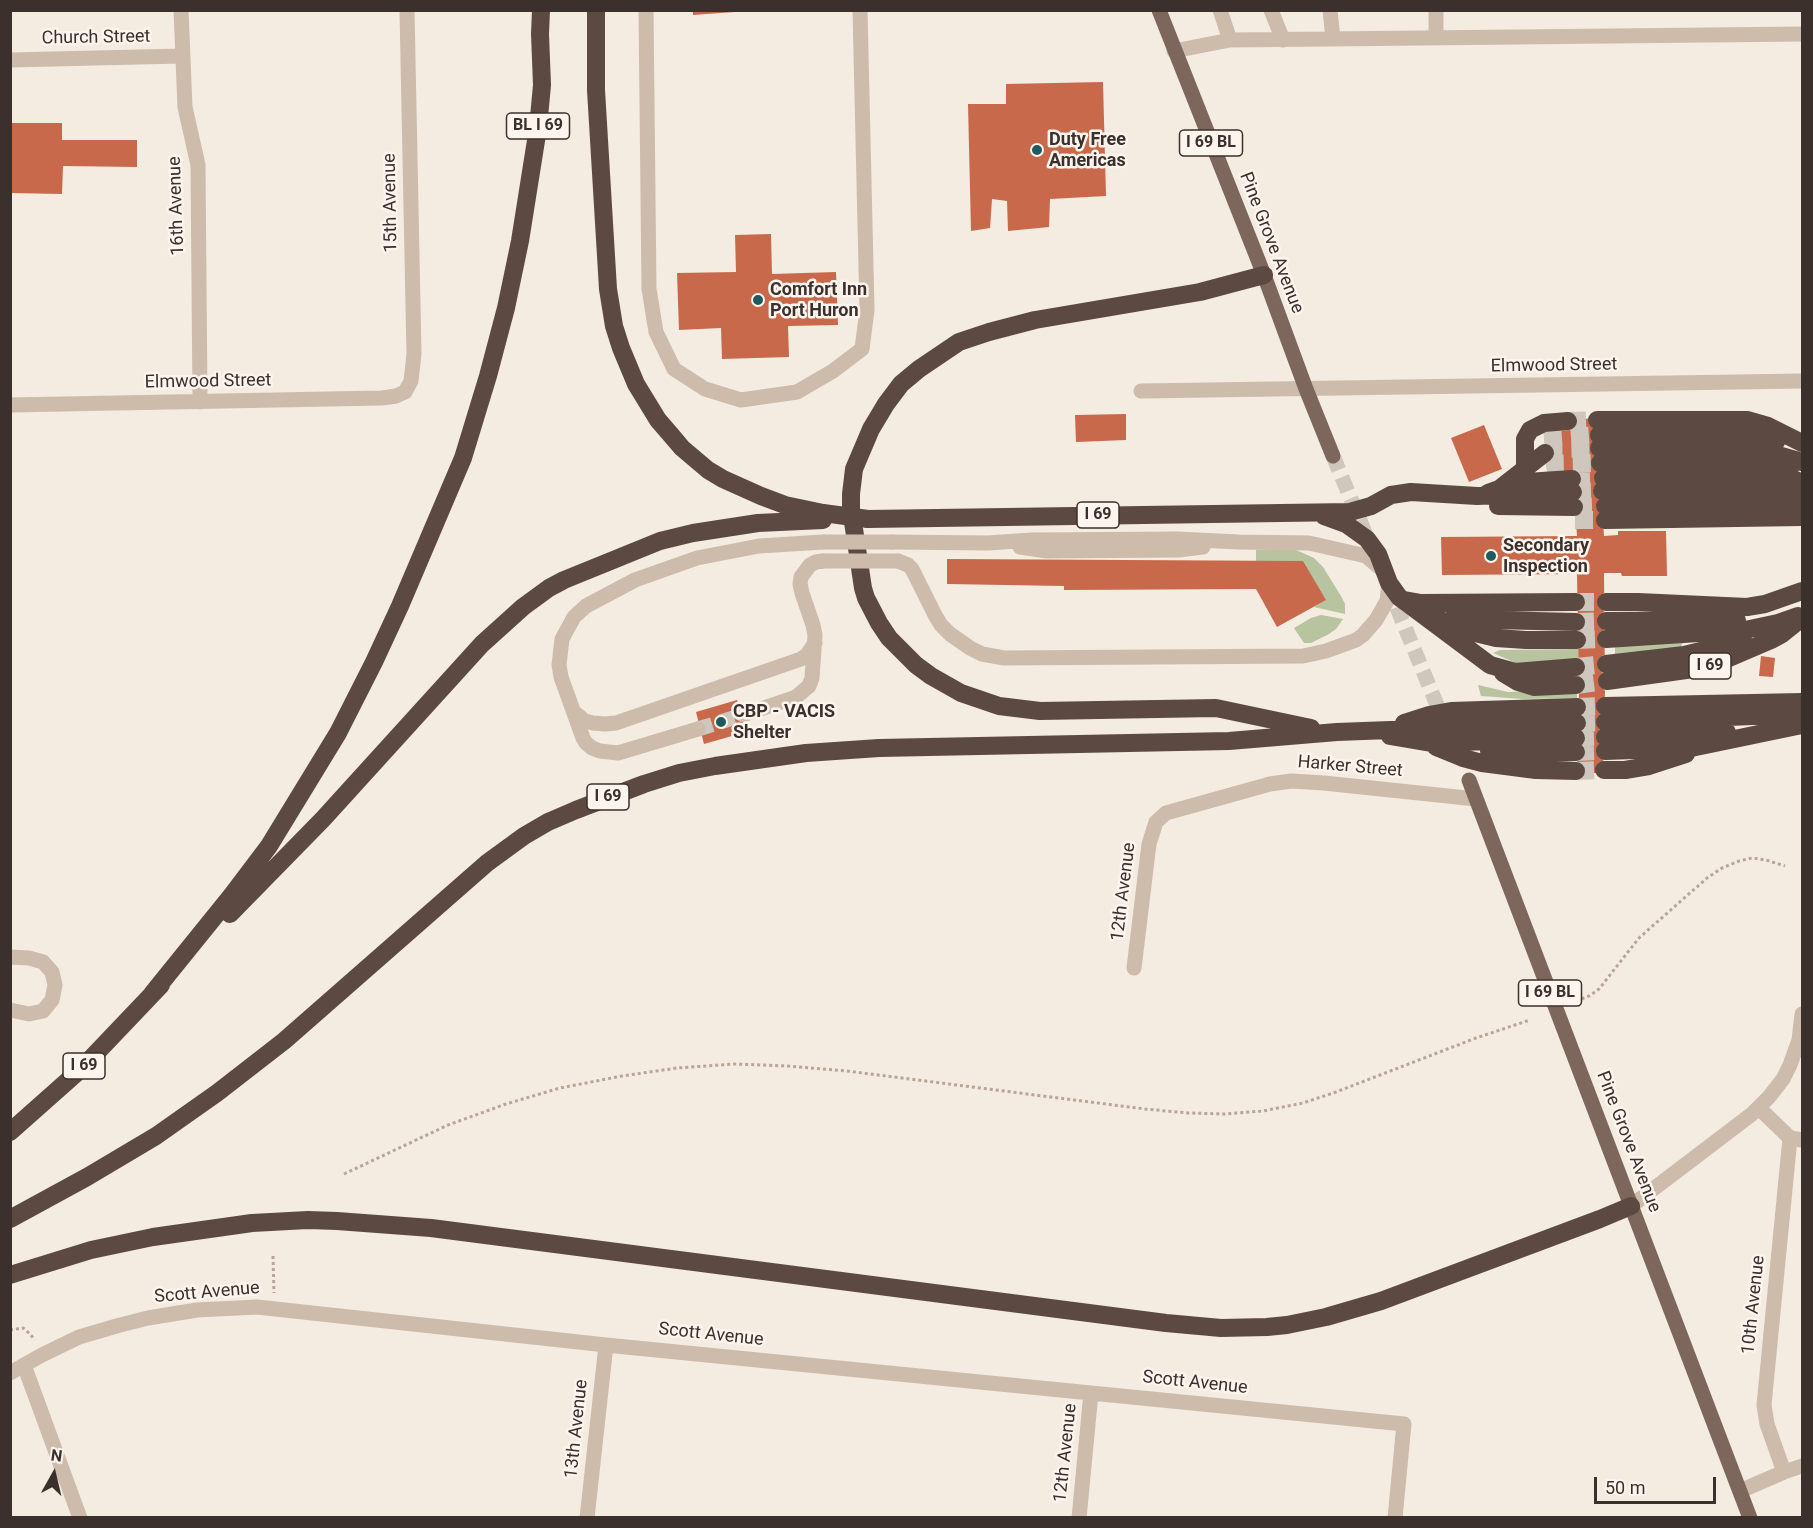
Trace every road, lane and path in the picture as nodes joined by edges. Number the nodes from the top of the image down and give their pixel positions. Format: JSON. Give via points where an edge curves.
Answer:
{"nodes":[{"id":1,"x":181,"y":10,"type":"edge"},
{"id":2,"x":407,"y":10,"type":"edge"},
{"id":3,"x":541,"y":10,"type":"edge"},
{"id":4,"x":596,"y":10,"type":"edge"},
{"id":5,"x":646,"y":10,"type":"edge"},
{"id":6,"x":860,"y":10,"type":"edge"},
{"id":7,"x":1159,"y":10,"type":"edge"},
{"id":8,"x":1220,"y":10,"type":"edge"},
{"id":9,"x":1272,"y":10,"type":"edge"},
{"id":10,"x":1330,"y":10,"type":"edge"},
{"id":11,"x":1436,"y":10,"type":"edge"},
{"id":12,"x":1803,"y":34,"type":"edge"},
{"id":13,"x":1436,"y":37,"type":"junction"},
{"id":14,"x":1283,"y":39,"type":"junction"},
{"id":15,"x":1333,"y":39,"type":"junction"},
{"id":16,"x":1230,"y":40,"type":"junction"},
{"id":17,"x":1174,"y":51,"type":"junction"},
{"id":18,"x":182,"y":56,"type":"junction"},
{"id":19,"x":10,"y":60,"type":"edge"},
{"id":20,"x":1264,"y":275,"type":"junction"},
{"id":21,"x":1803,"y":381,"type":"edge"},
{"id":22,"x":1305,"y":389,"type":"junction"},
{"id":23,"x":1141,"y":391,"type":"dead end"},
{"id":24,"x":405,"y":392,"type":"joint"},
{"id":25,"x":200,"y":402,"type":"junction"},
{"id":26,"x":10,"y":405,"type":"edge"},
{"id":27,"x":1568,"y":421,"type":"tunnel mouth"},
{"id":28,"x":1545,"y":453,"type":"tunnel mouth"},
{"id":29,"x":1333,"y":456,"type":"tunnel mouth"},
{"id":30,"x":1601,"y":470,"type":"junction"},
{"id":31,"x":1519,"y":475,"type":"junction"},
{"id":32,"x":1801,"y":478,"type":"edge"},
{"id":33,"x":1490,"y":499,"type":"junction"},
{"id":34,"x":1305,"y":512,"type":"junction"},
{"id":35,"x":823,"y":516,"type":"junction"},
{"id":36,"x":939,"y":542,"type":"junction"},
{"id":37,"x":917,"y":580,"type":"junction"},
{"id":38,"x":1395,"y":589,"type":"junction"},
{"id":39,"x":1803,"y":591,"type":"edge"},
{"id":40,"x":1576,"y":602,"type":"tunnel mouth"},
{"id":41,"x":1803,"y":603,"type":"edge"},
{"id":42,"x":1803,"y":616,"type":"edge"},
{"id":43,"x":1606,"y":620,"type":"junction"},
{"id":44,"x":1778,"y":623,"type":"junction"},
{"id":45,"x":1576,"y":631,"type":"tunnel mouth"},
{"id":46,"x":814,"y":643,"type":"junction"},
{"id":47,"x":1576,"y":676,"type":"tunnel mouth"},
{"id":48,"x":574,"y":712,"type":"junction"},
{"id":49,"x":1796,"y":714,"type":"edge"},
{"id":50,"x":743,"y":715,"type":"tunnel mouth"},
{"id":51,"x":698,"y":729,"type":"tunnel mouth"},
{"id":52,"x":1372,"y":730,"type":"junction"},
{"id":53,"x":1576,"y":730,"type":"junction"},
{"id":54,"x":1337,"y":732,"type":"junction"},
{"id":55,"x":1410,"y":741,"type":"junction"},
{"id":56,"x":1724,"y":741,"type":"junction"},
{"id":57,"x":1436,"y":747,"type":"junction"},
{"id":58,"x":1604,"y":770,"type":"tunnel mouth"},
{"id":59,"x":1576,"y":771,"type":"tunnel mouth"},
{"id":60,"x":1469,"y":780,"type":"dead end"},
{"id":61,"x":1476,"y":799,"type":"junction"},
{"id":62,"x":1156,"y":822,"type":"joint"},
{"id":63,"x":1785,"y":866,"type":"dead end"},
{"id":64,"x":10,"y":957,"type":"edge"},
{"id":65,"x":1134,"y":968,"type":"dead end"},
{"id":66,"x":152,"y":994,"type":"junction"},
{"id":67,"x":1576,"y":1000,"type":"dead end"},
{"id":68,"x":10,"y":1010,"type":"edge"},
{"id":69,"x":1803,"y":1014,"type":"edge"},
{"id":70,"x":1530,"y":1020,"type":"dead end"},
{"id":71,"x":1759,"y":1108,"type":"junction"},
{"id":72,"x":10,"y":1132,"type":"edge"},
{"id":73,"x":1796,"y":1139,"type":"edge"},
{"id":74,"x":344,"y":1174,"type":"dead end"},
{"id":75,"x":1631,"y":1206,"type":"junction"},
{"id":76,"x":10,"y":1219,"type":"edge"},
{"id":77,"x":273,"y":1256,"type":"dead end"},
{"id":78,"x":10,"y":1275,"type":"edge"},
{"id":79,"x":273,"y":1308,"type":"junction"},
{"id":80,"x":10,"y":1330,"type":"edge"},
{"id":81,"x":35,"y":1340,"type":"dead end"},
{"id":82,"x":606,"y":1345,"type":"junction"},
{"id":83,"x":17,"y":1369,"type":"edge"},
{"id":84,"x":1091,"y":1393,"type":"junction"},
{"id":85,"x":1803,"y":1466,"type":"edge"},
{"id":86,"x":1784,"y":1472,"type":"junction"},
{"id":87,"x":1740,"y":1491,"type":"junction"},
{"id":88,"x":80,"y":1518,"type":"edge"},
{"id":89,"x":587,"y":1518,"type":"edge"},
{"id":90,"x":1079,"y":1518,"type":"edge"},
{"id":91,"x":1395,"y":1518,"type":"edge"},
{"id":92,"x":1750,"y":1518,"type":"edge"}],
"edges":[{"from":1,"to":18,"type":"street","name":"16th Avenue"},
{"from":2,"to":24,"type":"street","name":"15th Avenue","via":[[414,354],[411,381]]},
{"from":3,"to":66,"type":"highway","number":"BL I 69","via":[[542,85],[520,241],[506,308],[463,458],[374,663],[338,733],[268,846]]},
{"from":4,"to":35,"type":"highway","via":[[596,90],[608,289],[614,326],[636,384],[670,435],[708,470],[761,496]]},
{"from":5,"to":6,"type":"street","via":[[649,289],[656,332],[674,369],[705,389],[741,400],[797,392],[862,349],[867,310]]},
{"from":7,"to":17,"type":"main road","name":"Pine Grove Avenue","number":"I 69 BL"},
{"from":8,"to":16,"type":"street"},
{"from":9,"to":14,"type":"street"},
{"from":10,"to":15,"type":"street"},
{"from":11,"to":13,"type":"street"},
{"from":12,"to":13,"type":"street"},
{"from":13,"to":15,"type":"street"},
{"from":14,"to":15,"type":"street"},
{"from":14,"to":16,"type":"street"},
{"from":16,"to":17,"type":"street"},
{"from":17,"to":20,"type":"main road","name":"Pine Grove Avenue","number":"I 69 BL"},
{"from":18,"to":19,"type":"street","name":"Church Street"},
{"from":18,"to":25,"type":"street","name":"16th Avenue","via":[[185,107],[198,165]]},
{"from":20,"to":22,"type":"main road","name":"Pine Grove Avenue","number":"I 69 BL"},
{"from":20,"to":54,"type":"highway","via":[[1200,292],[1035,320],[989,332],[959,342],[919,369],[886,404],[854,469],[851,509],[863,588],[889,638],[916,665],[946,686],[981,701],[1040,711],[1216,708]]},
{"from":21,"to":22,"type":"street","name":"Elmwood Street"},
{"from":22,"to":23,"type":"street","name":"Elmwood Street"},
{"from":22,"to":29,"type":"main road","name":"Pine Grove Avenue","number":"I 69 BL"},
{"from":24,"to":25,"type":"street","name":"Elmwood Street","via":[[382,398]]},
{"from":25,"to":26,"type":"street","name":"Elmwood Street"},
{"from":27,"to":31,"type":"highway","via":[[1544,423],[1530,430]]},
{"from":28,"to":31,"type":"highway","number":"I 69"},
{"from":30,"to":32,"type":"highway"},
{"from":30,"to":32,"type":"highway"},
{"from":30,"to":32,"type":"highway","via":[[1757,449]]},
{"from":30,"to":32,"type":"highway","via":[[1747,420],[1767,426]]},
{"from":31,"to":33,"type":"highway","number":"I 69"},
{"from":31,"to":33,"type":"highway","number":"I 69","via":[[1573,500]]},
{"from":33,"to":34,"type":"highway","number":"I 69","via":[[1421,492],[1384,498],[1350,512]]},
{"from":34,"to":35,"type":"highway","number":"I 69","bridge":true,"via":[[890,519]]},
{"from":34,"to":38,"type":"highway","number":"I 69","via":[[1332,518],[1357,531],[1372,546]]},
{"from":35,"to":66,"type":"highway","number":"I 69","via":[[660,541],[564,580],[523,607],[460,666],[322,819]]},
{"from":36,"to":37,"type":"street","via":[[922,549]]},
{"from":36,"to":38,"type":"street","via":[[988,543],[1047,551],[1178,550],[1239,542],[1295,542],[1366,556]]},
{"from":36,"to":48,"type":"street","bridge":true,"via":[[759,546],[697,558],[635,580],[586,606],[574,616],[562,639],[561,677]]},
{"from":37,"to":38,"type":"street","via":[[941,625],[961,644],[982,654],[1004,658],[1303,656],[1356,640],[1370,628]]},
{"from":37,"to":46,"type":"street","bridge":true,"via":[[909,565],[898,561],[816,562],[806,570],[800,584],[813,625]]},
{"from":38,"to":40,"type":"highway","via":[[1410,602],[1421,603]]},
{"from":38,"to":45,"type":"highway","via":[[1429,615],[1496,638],[1526,640]]},
{"from":38,"to":47,"type":"highway","number":"I 69","via":[[1490,665],[1515,672]]},
{"from":39,"to":43,"type":"highway","via":[[1747,607],[1638,602]]},
{"from":41,"to":43,"type":"highway","via":[[1748,619]]},
{"from":42,"to":44,"type":"highway","number":"I 69"},
{"from":42,"to":44,"type":"highway","number":"I 69","via":[[1771,640],[1708,667],[1607,673],[1709,649]]},
{"from":43,"to":44,"type":"highway","number":"I 69","via":[[1732,632]]},
{"from":46,"to":48,"type":"street","via":[[801,659],[616,723],[585,721]]},
{"from":46,"to":50,"type":"street","via":[[812,678],[803,693]]},
{"from":48,"to":51,"type":"street","via":[[586,743],[610,753]]},
{"from":49,"to":56,"type":"highway"},
{"from":49,"to":56,"type":"highway","via":[[1605,729],[1684,748]]},
{"from":52,"to":53,"type":"highway","number":"I 69"},
{"from":52,"to":54,"type":"highway","number":"I 69"},
{"from":52,"to":55,"type":"highway"},
{"from":53,"to":55,"type":"highway","via":[[1431,743]]},
{"from":53,"to":57,"type":"highway","via":[[1522,754]]},
{"from":54,"to":76,"type":"highway","number":"I 69","via":[[1229,741],[806,753],[679,773],[644,784],[548,822],[524,836],[487,863],[284,1041],[218,1093],[156,1136]]},
{"from":55,"to":57,"type":"highway"},
{"from":56,"to":58,"type":"highway","via":[[1649,766]]},
{"from":57,"to":59,"type":"highway","via":[[1482,763]]},
{"from":60,"to":61,"type":"main road","name":"Pine Grove Avenue","number":"I 69 BL"},
{"from":61,"to":62,"type":"street","name":"Harker Street","via":[[1292,781],[1174,810]]},
{"from":61,"to":75,"type":"main road","name":"Pine Grove Avenue","number":"I 69 BL"},
{"from":62,"to":65,"type":"street","name":"12th Avenue","via":[[1149,844]]},
{"from":63,"to":67,"type":"path","via":[[1752,858],[1722,868],[1639,938],[1599,989]]},
{"from":64,"to":68,"type":"street","via":[[44,962],[55,985],[52,1000],[43,1011],[30,1014]]},
{"from":66,"to":72,"type":"highway","number":"I 69","via":[[45,1104]]},
{"from":69,"to":71,"type":"street","via":[[1790,1065]]},
{"from":70,"to":74,"type":"path","via":[[1303,1103],[1225,1114],[1156,1110],[788,1066],[677,1068],[560,1088],[506,1104],[448,1125]]},
{"from":71,"to":73,"type":"street"},
{"from":71,"to":75,"type":"street"},
{"from":73,"to":86,"type":"street","name":"10th Avenue","via":[[1764,1395],[1767,1424]]},
{"from":75,"to":78,"type":"highway","via":[[1371,1304],[1305,1322],[1267,1327],[1166,1323],[442,1229],[337,1221],[252,1223],[153,1237],[91,1250]]},
{"from":75,"to":87,"type":"main road","name":"Pine Grove Avenue","number":"I 69 BL"},
{"from":77,"to":79,"type":"path"},
{"from":79,"to":82,"type":"street","name":"Scott Avenue"},
{"from":79,"to":83,"type":"street","name":"Scott Avenue","via":[[216,1308],[148,1318],[79,1337]]},
{"from":80,"to":81,"type":"path","via":[[27,1330]]},
{"from":82,"to":84,"type":"street","name":"Scott Avenue"},
{"from":82,"to":89,"type":"street","name":"13th Avenue"},
{"from":83,"to":88,"type":"street"},
{"from":84,"to":90,"type":"street","name":"12th Avenue"},
{"from":84,"to":91,"type":"street","name":"Scott Avenue","via":[[1404,1424]]},
{"from":85,"to":86,"type":"street"},
{"from":86,"to":87,"type":"street"},
{"from":87,"to":92,"type":"main road","name":"Pine Grove Avenue","number":"I 69 BL"}]}
